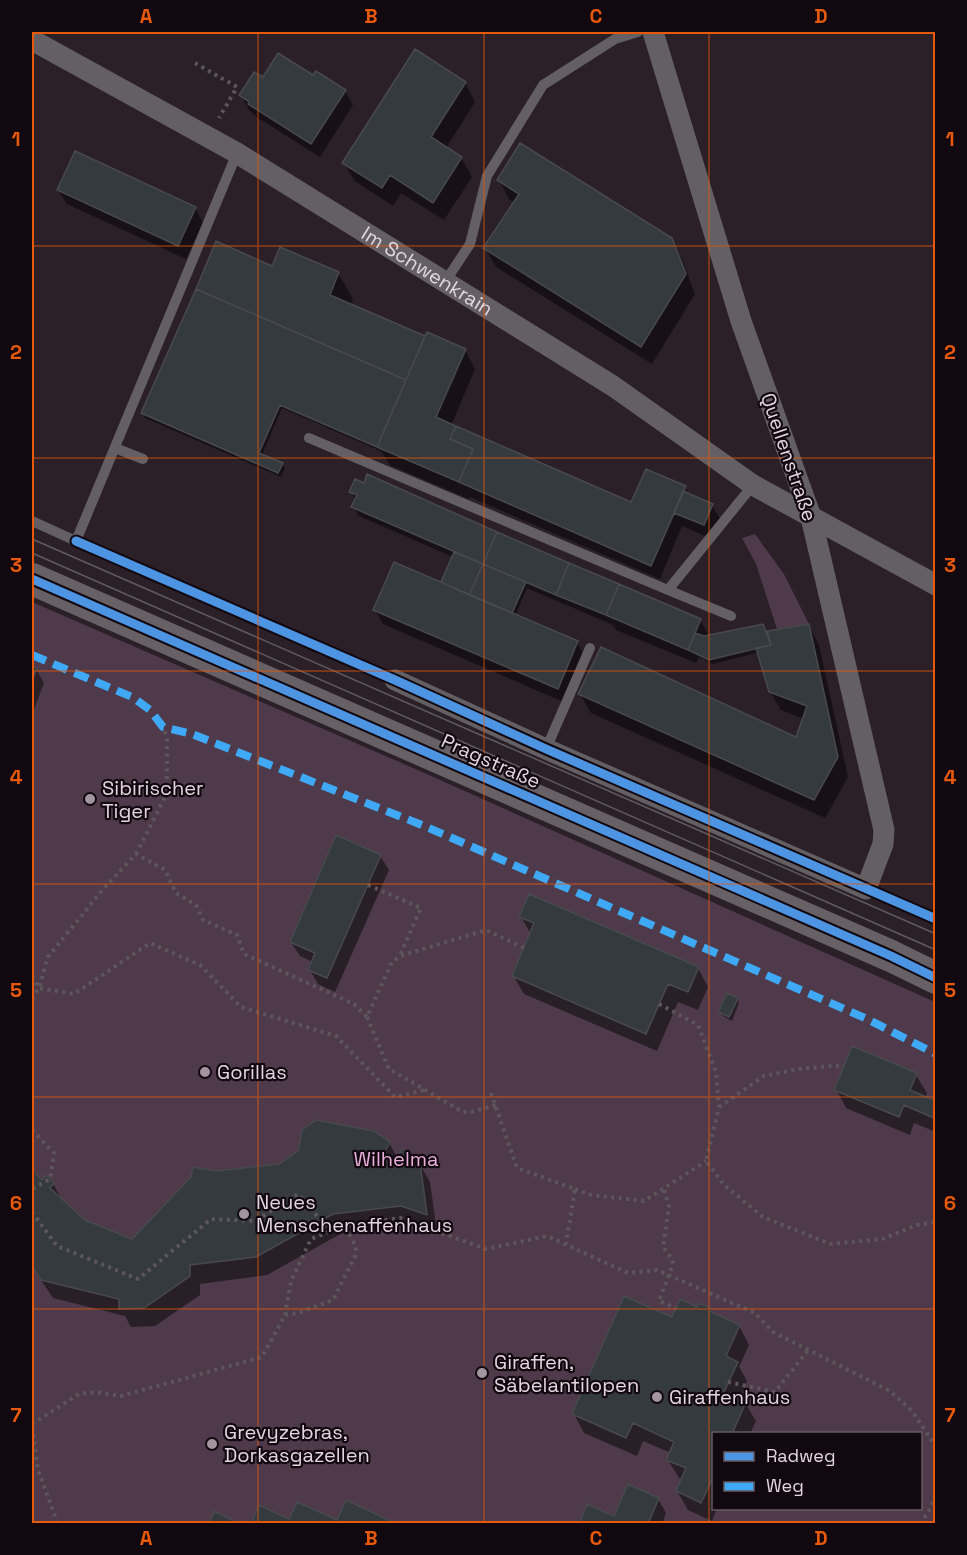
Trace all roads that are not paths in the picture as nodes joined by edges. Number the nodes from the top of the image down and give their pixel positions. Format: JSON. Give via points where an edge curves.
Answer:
{"nodes":[{"id":1,"x":638,"y":32,"type":"edge"},
{"id":2,"x":653,"y":32,"type":"edge"},
{"id":3,"x":32,"y":40,"type":"edge"},
{"id":4,"x":237,"y":153,"type":"junction"},
{"id":5,"x":445,"y":282,"type":"junction"},
{"id":6,"x":309,"y":438,"type":"dead end"},
{"id":7,"x":115,"y":448,"type":"junction"},
{"id":8,"x":143,"y":459,"type":"dead end"},
{"id":9,"x":753,"y":485,"type":"junction"},
{"id":10,"x":811,"y":517,"type":"junction"},
{"id":11,"x":32,"y":521,"type":"edge"},
{"id":12,"x":32,"y":579,"type":"edge"},
{"id":13,"x":936,"y":585,"type":"edge"},
{"id":14,"x":668,"y":591,"type":"junction"},
{"id":15,"x":731,"y":616,"type":"dead end"},
{"id":16,"x":590,"y":648,"type":"dead end"},
{"id":17,"x":396,"y":680,"type":"dead end"},
{"id":18,"x":546,"y":749,"type":"junction"},
{"id":19,"x":936,"y":978,"type":"edge"}],
"edges":[{"from":1,"to":5,"type":"lane","via":[[615,39],[543,85],[487,176],[470,244]]},
{"from":2,"to":10,"type":"street","name":"Quellenstraße","via":[[741,321]]},
{"from":3,"to":4,"type":"street","name":"Im Schwenkrain"},
{"from":4,"to":5,"type":"street","name":"Im Schwenkrain"},
{"from":4,"to":7,"type":"lane"},
{"from":5,"to":9,"type":"street","name":"Im Schwenkrain","via":[[613,386]]},
{"from":6,"to":14,"type":"lane"},
{"from":7,"to":8,"type":"lane"},
{"from":7,"to":11,"type":"lane","via":[[76,541]]},
{"from":9,"to":10,"type":"street","name":"Im Schwenkrain"},
{"from":9,"to":14,"type":"lane"},
{"from":10,"to":13,"type":"street","name":"Im Schwenkrain"},
{"from":10,"to":18,"type":"street","name":"Quellenstraße","via":[[884,830],[883,844],[866,889]]},
{"from":12,"to":19,"type":"main road","name":"Pragstraße"},
{"from":14,"to":15,"type":"lane"},
{"from":16,"to":18,"type":"lane"},
{"from":17,"to":18,"type":"street"}]}
